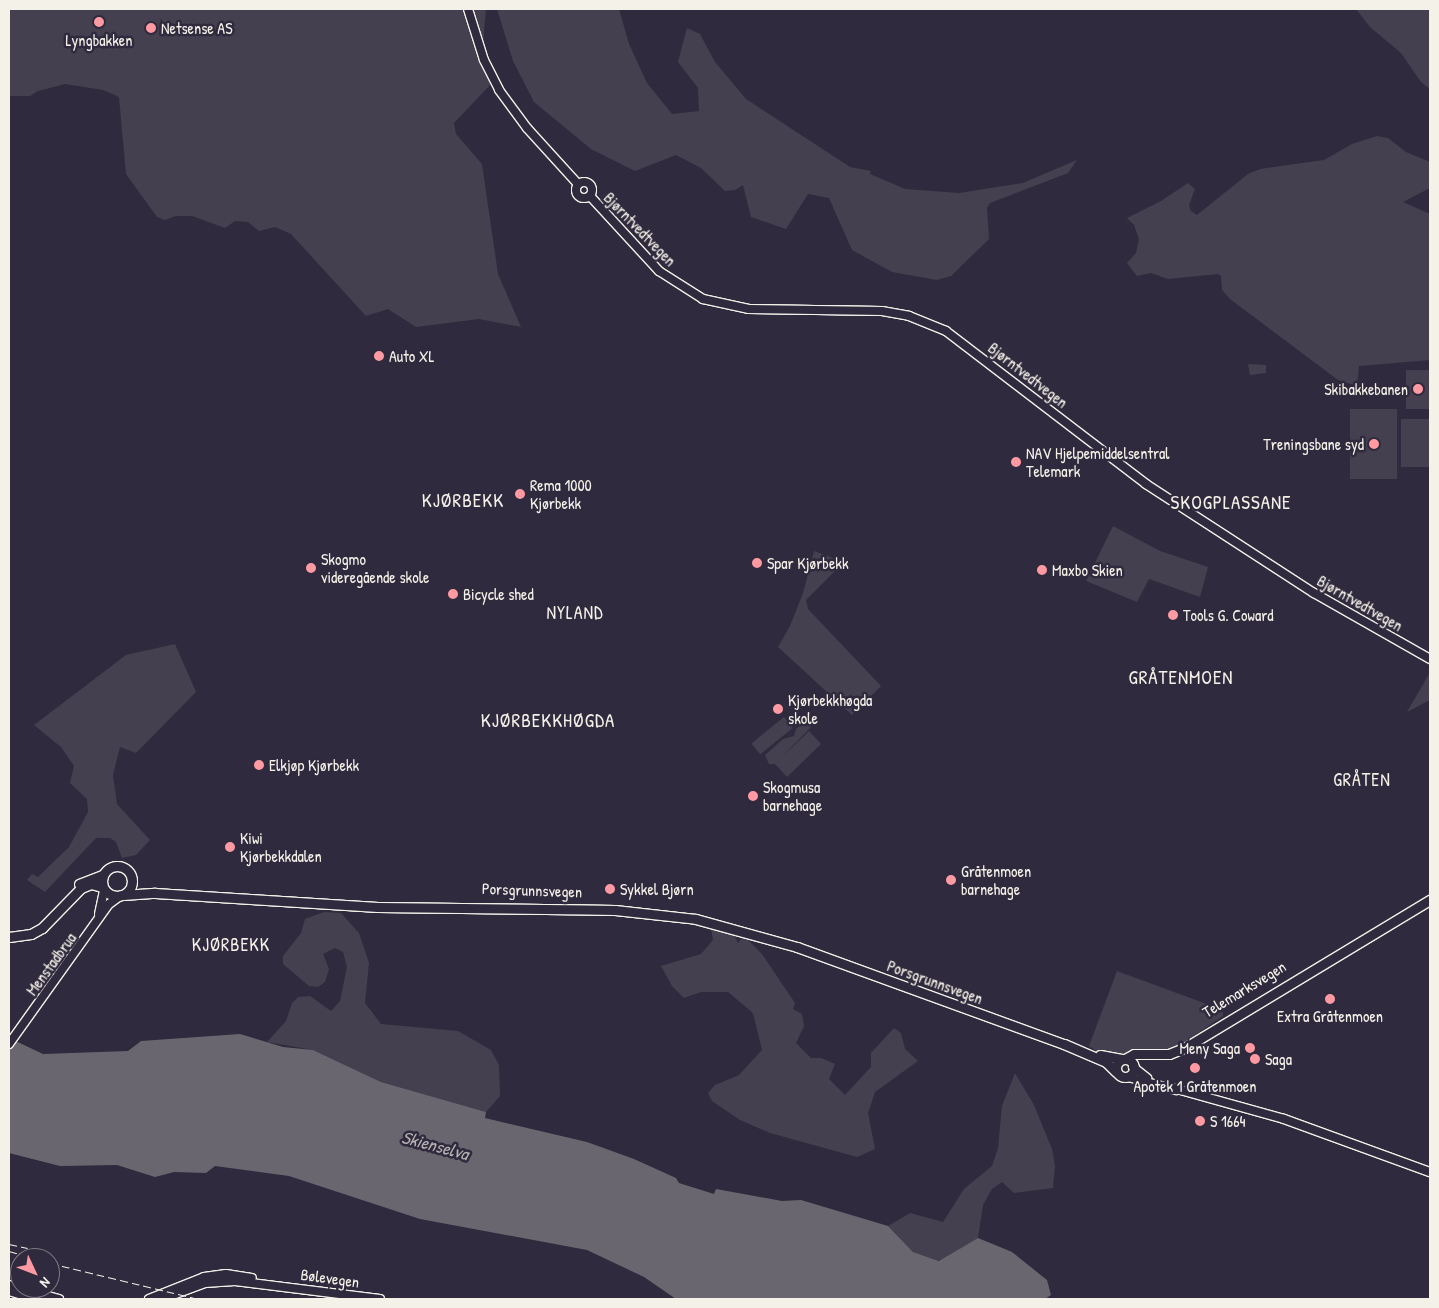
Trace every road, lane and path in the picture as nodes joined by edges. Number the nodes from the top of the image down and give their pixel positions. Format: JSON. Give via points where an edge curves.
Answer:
{"nodes":[{"id":1,"x":468,"y":9,"type":"edge"},
{"id":2,"x":1430,"y":659,"type":"edge"},
{"id":3,"x":102,"y":875,"type":"junction"},
{"id":4,"x":132,"y":880,"type":"junction"},
{"id":5,"x":103,"y":888,"type":"junction"},
{"id":6,"x":155,"y":893,"type":"junction"},
{"id":7,"x":121,"y":895,"type":"junction"},
{"id":8,"x":1430,"y":900,"type":"edge"},
{"id":9,"x":61,"y":908,"type":"junction"},
{"id":10,"x":96,"y":923,"type":"junction"},
{"id":11,"x":9,"y":938,"type":"edge"},
{"id":12,"x":9,"y":1044,"type":"edge"},
{"id":13,"x":1064,"y":1044,"type":"junction"},
{"id":14,"x":1148,"y":1055,"type":"junction"},
{"id":15,"x":1124,"y":1059,"type":"junction"},
{"id":16,"x":1134,"y":1066,"type":"junction"},
{"id":17,"x":1116,"y":1072,"type":"junction"},
{"id":18,"x":1128,"y":1076,"type":"junction"},
{"id":19,"x":1157,"y":1083,"type":"junction"},
{"id":20,"x":1430,"y":1172,"type":"edge"},
{"id":21,"x":276,"y":1284,"type":"junction"},
{"id":22,"x":9,"y":1285,"type":"edge"},
{"id":23,"x":9,"y":1291,"type":"edge"},
{"id":24,"x":35,"y":1299,"type":"edge"},
{"id":25,"x":59,"y":1299,"type":"edge"},
{"id":26,"x":149,"y":1299,"type":"edge"},
{"id":27,"x":162,"y":1299,"type":"edge"},
{"id":28,"x":380,"y":1299,"type":"edge"}],
"edges":[{"from":1,"to":2,"type":"main road","name":"Bjørntvedtvegen","via":[[484,60],[499,90],[519,118],[578,184],[578,196],[590,196],[659,271],[703,299],[749,309],[882,310],[909,316],[946,331],[1146,484],[1314,593]]},
{"from":3,"to":4,"type":"highway","via":[[107,868],[118,865],[129,871]]},
{"from":3,"to":5,"type":"highway"},
{"from":3,"to":9,"type":"highway","via":[[83,881]]},
{"from":4,"to":6,"type":"highway","name":"Porsgrunnsvegen"},
{"from":4,"to":7,"type":"highway"},
{"from":5,"to":7,"type":"highway"},
{"from":5,"to":9,"type":"highway","via":[[91,884],[81,888]]},
{"from":5,"to":10,"type":"main road","name":"Menstadbrua"},
{"from":6,"to":7,"type":"highway","name":"Porsgrunnsvegen"},
{"from":6,"to":13,"type":"highway","name":"Porsgrunnsvegen","via":[[260,900],[488,903],[673,910],[735,922]]},
{"from":7,"to":10,"type":"main road","name":"Menstadbrua","via":[[109,904]]},
{"from":8,"to":14,"type":"highway","name":"Telemarksvegen","via":[[1180,1048],[1168,1054]]},
{"from":9,"to":11,"type":"highway","via":[[37,931]]},
{"from":10,"to":12,"type":"main road","name":"Menstadbrua"},
{"from":13,"to":15,"type":"highway","name":"Porsgrunnsvegen"},
{"from":13,"to":17,"type":"highway","name":"Porsgrunnsvegen","via":[[1106,1062]]},
{"from":14,"to":15,"type":"highway","name":"Telemarksvegen","via":[[1134,1054]]},
{"from":14,"to":16,"type":"highway"},
{"from":15,"to":16,"type":"highway","name":"Porsgrunnsvegen"},
{"from":15,"to":17,"type":"highway","via":[[1116,1064]]},
{"from":16,"to":18,"type":"highway"},
{"from":16,"to":19,"type":"main road","name":"Porsgrunnsvegen","via":[[1141,1075]]},
{"from":17,"to":18,"type":"highway","name":"Porsgrunnsvegen"},
{"from":18,"to":19,"type":"main road","name":"Porsgrunnsvegen"},
{"from":19,"to":20,"type":"main road","name":"Porsgrunnsvegen","via":[[1194,1097],[1300,1126]]},
{"from":21,"to":26,"type":"main road","name":"Bølevegen","via":[[242,1276],[215,1275],[190,1281]]},
{"from":21,"to":27,"type":"main road","name":"Bølevegen","via":[[215,1282]]},
{"from":21,"to":28,"type":"main road","name":"Bølevegen"},
{"from":22,"to":25,"type":"main road"},
{"from":23,"to":24,"type":"main road"}]}
